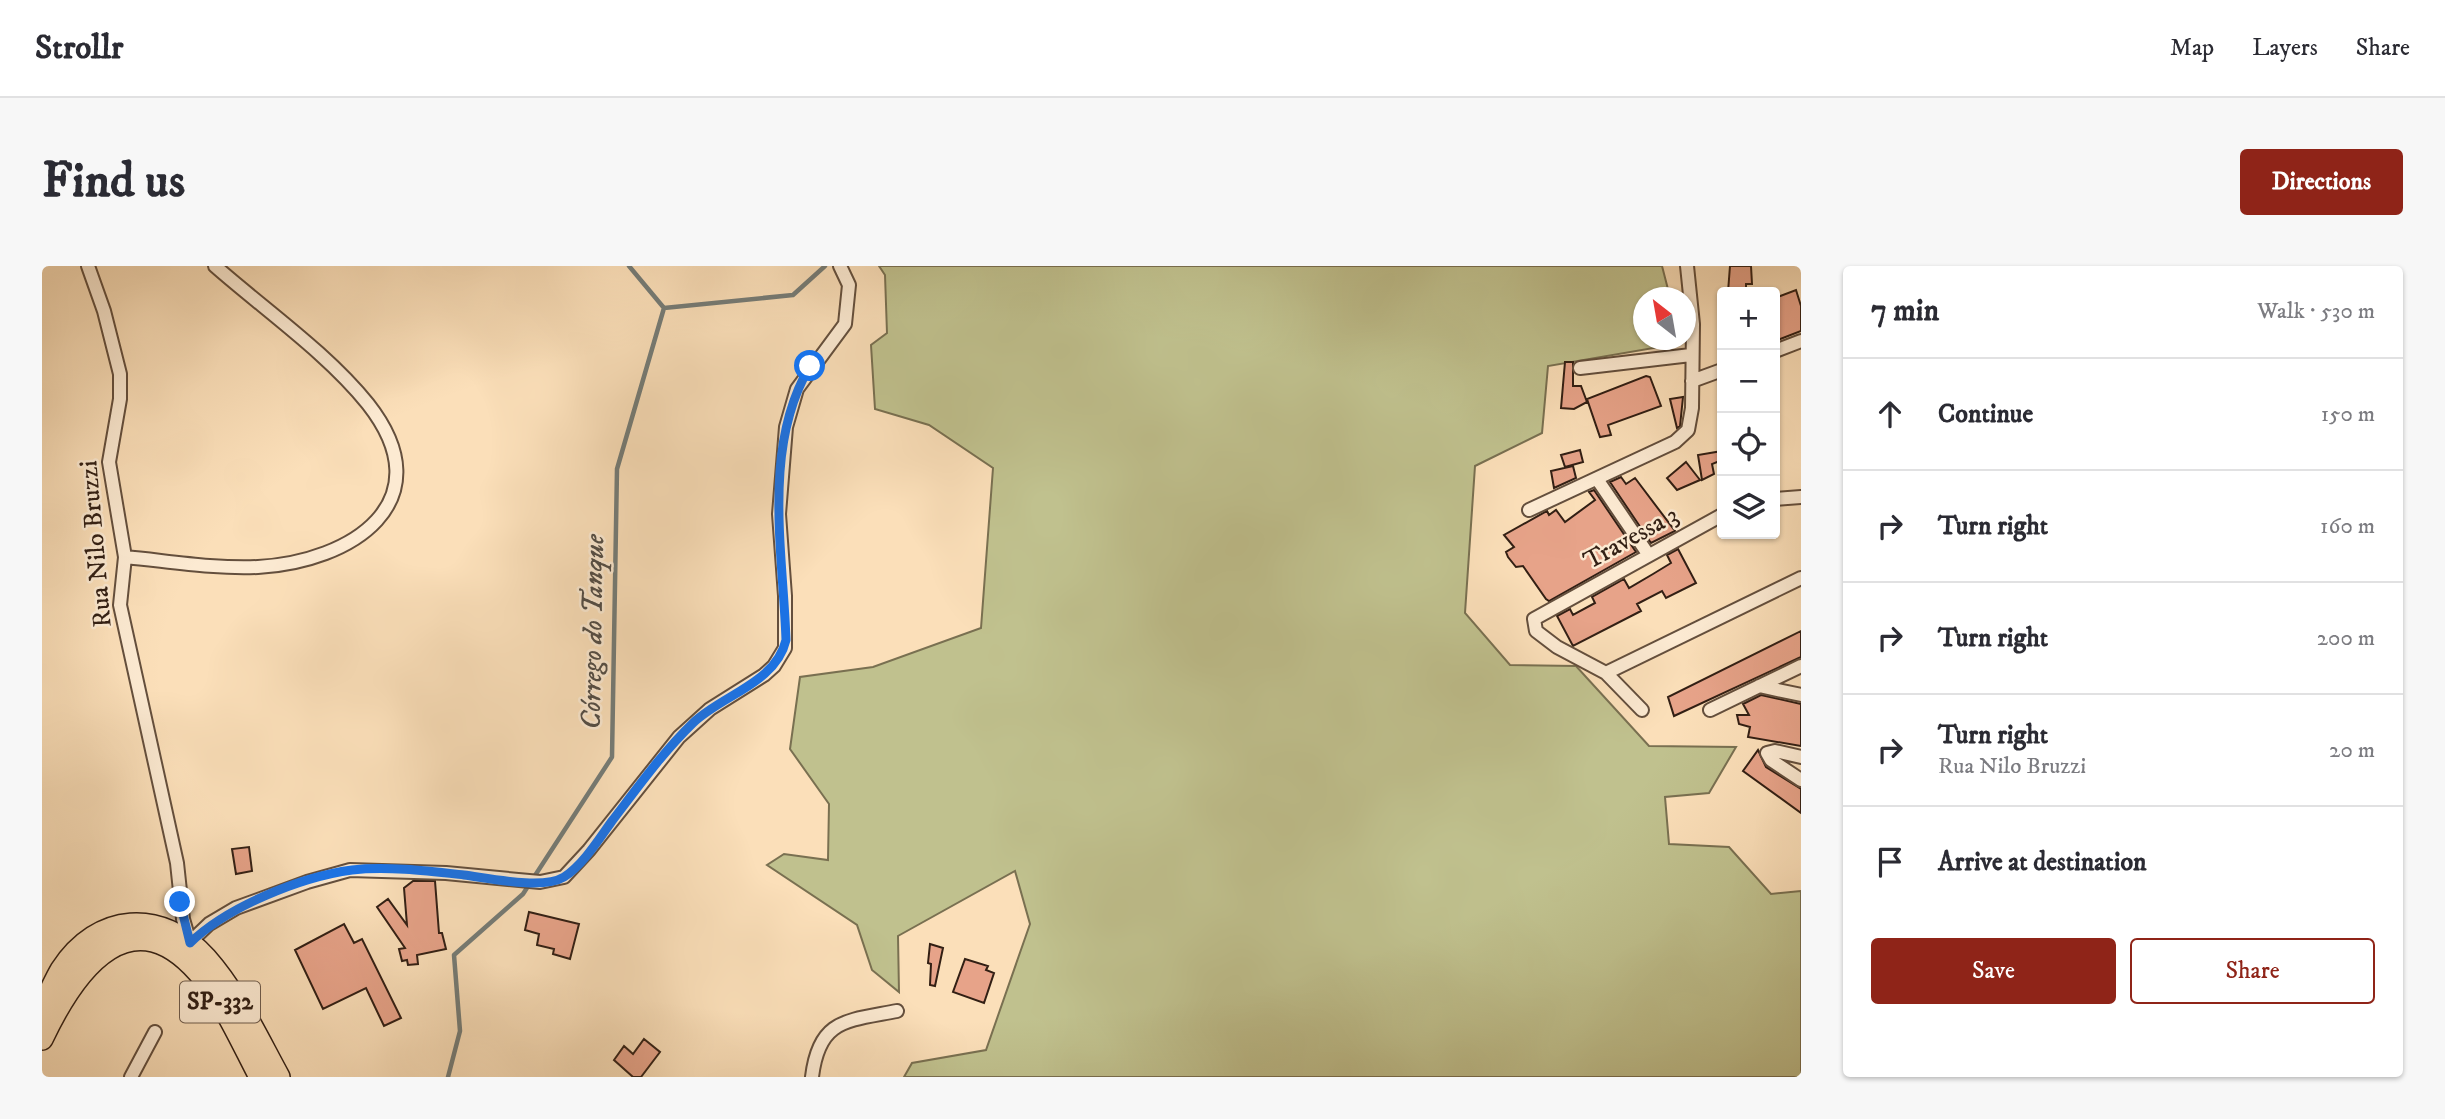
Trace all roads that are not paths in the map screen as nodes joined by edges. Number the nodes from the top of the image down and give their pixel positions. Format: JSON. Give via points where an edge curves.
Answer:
{"nodes":[{"id":1,"x":88,"y":266,"type":"edge"},
{"id":2,"x":215,"y":266,"type":"edge"},
{"id":3,"x":1687,"y":266,"type":"edge"},
{"id":4,"x":842,"y":269,"type":"edge"},
{"id":5,"x":1801,"y":341,"type":"edge"},
{"id":6,"x":1778,"y":350,"type":"edge"},
{"id":7,"x":1691,"y":355,"type":"junction"},
{"id":8,"x":1580,"y":368,"type":"dead end"},
{"id":9,"x":1717,"y":372,"type":"edge"},
{"id":10,"x":1692,"y":381,"type":"junction"},
{"id":11,"x":1597,"y":479,"type":"junction"},
{"id":12,"x":1801,"y":497,"type":"edge"},
{"id":13,"x":1780,"y":499,"type":"edge"},
{"id":14,"x":1529,"y":510,"type":"dead end"},
{"id":15,"x":1717,"y":517,"type":"edge"},
{"id":16,"x":1647,"y":554,"type":"junction"},
{"id":17,"x":125,"y":557,"type":"junction"},
{"id":18,"x":1801,"y":578,"type":"edge"},
{"id":19,"x":1801,"y":666,"type":"edge"},
{"id":20,"x":1606,"y":673,"type":"junction"},
{"id":21,"x":1759,"y":686,"type":"junction"},
{"id":22,"x":1801,"y":695,"type":"edge"},
{"id":23,"x":1710,"y":709,"type":"dead end"},
{"id":24,"x":1642,"y":710,"type":"dead end"},
{"id":25,"x":1801,"y":757,"type":"edge"},
{"id":26,"x":1801,"y":780,"type":"edge"},
{"id":27,"x":183,"y":948,"type":"junction"},
{"id":28,"x":42,"y":1009,"type":"edge"},
{"id":29,"x":897,"y":1011,"type":"dead end"},
{"id":30,"x":155,"y":1032,"type":"dead end"},
{"id":31,"x":42,"y":1039,"type":"edge"},
{"id":32,"x":131,"y":1077,"type":"edge"},
{"id":33,"x":260,"y":1077,"type":"edge"},
{"id":34,"x":279,"y":1077,"type":"edge"},
{"id":35,"x":813,"y":1077,"type":"edge"}],
"edges":[{"from":1,"to":17,"type":"street","name":"Rua Nilo Bruzzi","via":[[120,374],[108,462]]},
{"from":2,"to":17,"type":"street","via":[[330,365],[368,405],[388,435],[398,467],[397,489],[388,507],[369,525],[323,555],[256,567]]},
{"from":3,"to":7,"type":"street"},
{"from":4,"to":27,"type":"street","via":[[849,285],[845,324],[797,389],[786,427],[779,514],[786,640],[764,675],[710,709],[679,737],[565,877],[540,882],[350,870],[236,908]]},
{"from":5,"to":6,"type":"street"},
{"from":7,"to":8,"type":"street"},
{"from":7,"to":10,"type":"street"},
{"from":9,"to":10,"type":"street"},
{"from":10,"to":11,"type":"street","via":[[1691,422],[1683,436]]},
{"from":11,"to":14,"type":"street"},
{"from":11,"to":16,"type":"street"},
{"from":12,"to":13,"type":"street"},
{"from":15,"to":16,"type":"street","name":"Travessa 3"},
{"from":16,"to":20,"type":"street","name":"Travessa 3","via":[[1534,619],[1536,631],[1557,648]]},
{"from":17,"to":27,"type":"street","name":"Rua Nilo Bruzzi","via":[[120,605],[177,863]]},
{"from":18,"to":20,"type":"street"},
{"from":19,"to":21,"type":"street"},
{"from":20,"to":24,"type":"street"},
{"from":21,"to":22,"type":"street"},
{"from":21,"to":23,"type":"street"},
{"from":25,"to":26,"type":"street","via":[[1767,753]]},
{"from":27,"to":28,"type":"main road","number":"SP-332","via":[[174,933],[151,924],[111,928],[62,969]]},
{"from":27,"to":31,"type":"main road","number":"SP-332","via":[[138,938],[114,946],[79,975],[62,997]]},
{"from":27,"to":33,"type":"main road","number":"SP-332"},
{"from":27,"to":34,"type":"main road","number":"SP-332","via":[[205,957],[235,997]]},
{"from":29,"to":35,"type":"street","via":[[848,1022],[822,1037]]},
{"from":30,"to":32,"type":"street"}]}
